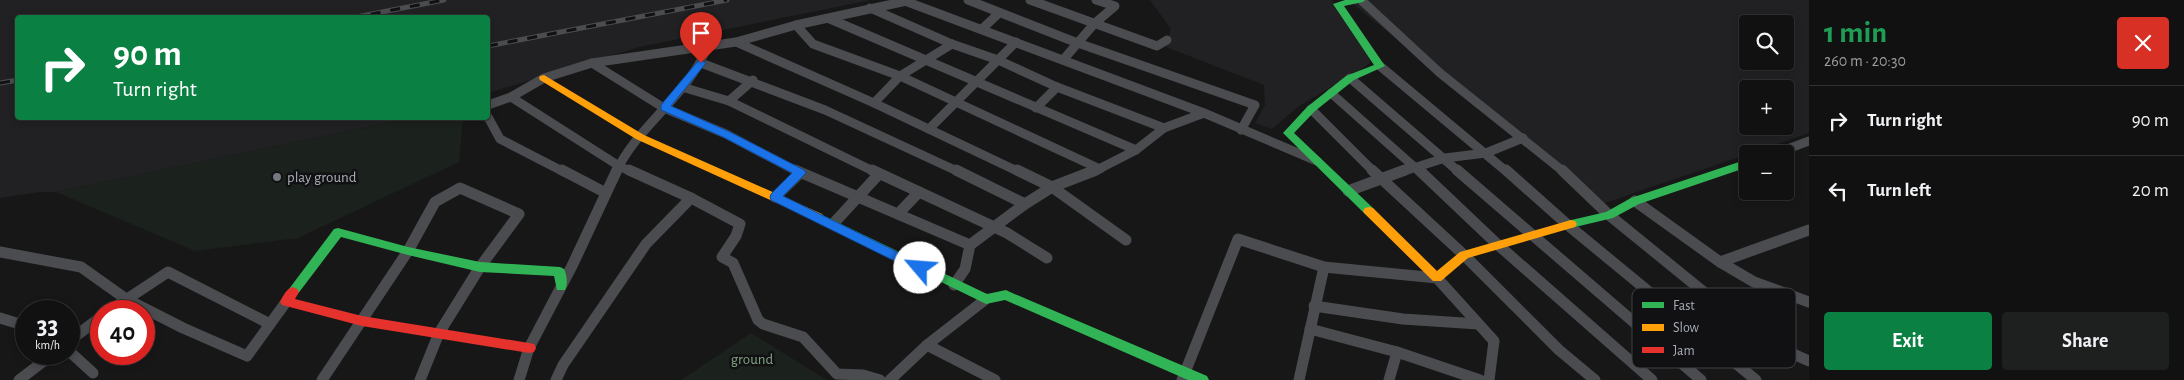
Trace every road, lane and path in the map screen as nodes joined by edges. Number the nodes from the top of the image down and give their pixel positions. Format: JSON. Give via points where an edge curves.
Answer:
{"nodes":[{"id":1,"x":968,"y":0,"type":"edge"},
{"id":2,"x":1030,"y":0,"type":"edge"},
{"id":3,"x":1096,"y":0,"type":"edge"},
{"id":4,"x":1361,"y":0,"type":"edge"},
{"id":5,"x":908,"y":1,"type":"edge"},
{"id":6,"x":870,"y":8,"type":"junction"},
{"id":7,"x":999,"y":13,"type":"junction"},
{"id":8,"x":830,"y":19,"type":"junction"},
{"id":9,"x":796,"y":24,"type":"junction"},
{"id":10,"x":1094,"y":24,"type":"junction"},
{"id":11,"x":982,"y":29,"type":"junction"},
{"id":12,"x":1167,"y":40,"type":"dead end"},
{"id":13,"x":736,"y":42,"type":"junction"},
{"id":14,"x":1016,"y":42,"type":"junction"},
{"id":15,"x":952,"y":44,"type":"junction"},
{"id":16,"x":1078,"y":44,"type":"junction"},
{"id":17,"x":707,"y":47,"type":"junction"},
{"id":18,"x":925,"y":60,"type":"junction"},
{"id":19,"x":998,"y":60,"type":"junction"},
{"id":20,"x":1062,"y":60,"type":"junction"},
{"id":21,"x":592,"y":63,"type":"junction"},
{"id":22,"x":701,"y":63,"type":"junction"},
{"id":23,"x":1380,"y":66,"type":"junction"},
{"id":24,"x":900,"y":76,"type":"junction"},
{"id":25,"x":544,"y":78,"type":"junction"},
{"id":26,"x":1350,"y":78,"type":"junction"},
{"id":27,"x":753,"y":80,"type":"junction"},
{"id":28,"x":977,"y":82,"type":"junction"},
{"id":29,"x":682,"y":87,"type":"junction"},
{"id":30,"x":1057,"y":87,"type":"junction"},
{"id":31,"x":1331,"y":94,"type":"junction"},
{"id":32,"x":511,"y":97,"type":"junction"},
{"id":33,"x":728,"y":101,"type":"junction"},
{"id":34,"x":874,"y":103,"type":"junction"},
{"id":35,"x":956,"y":103,"type":"junction"},
{"id":36,"x":490,"y":104,"type":"edge"},
{"id":37,"x":664,"y":108,"type":"junction"},
{"id":38,"x":1036,"y":108,"type":"junction"},
{"id":39,"x":1311,"y":109,"type":"junction"},
{"id":40,"x":1204,"y":114,"type":"junction"},
{"id":41,"x":490,"y":120,"type":"edge"},
{"id":42,"x":1164,"y":128,"type":"junction"},
{"id":43,"x":929,"y":129,"type":"junction"},
{"id":44,"x":1241,"y":130,"type":"junction"},
{"id":45,"x":640,"y":137,"type":"junction"},
{"id":46,"x":1524,"y":138,"type":"junction"},
{"id":47,"x":1809,"y":141,"type":"edge"},
{"id":48,"x":1794,"y":147,"type":"edge"},
{"id":49,"x":1136,"y":150,"type":"junction"},
{"id":50,"x":1486,"y":153,"type":"junction"},
{"id":51,"x":1445,"y":158,"type":"junction"},
{"id":52,"x":1317,"y":161,"type":"junction"},
{"id":53,"x":619,"y":166,"type":"junction"},
{"id":54,"x":1739,"y":166,"type":"edge"},
{"id":55,"x":1415,"y":167,"type":"junction"},
{"id":56,"x":1100,"y":169,"type":"junction"},
{"id":57,"x":800,"y":173,"type":"junction"},
{"id":58,"x":879,"y":174,"type":"junction"},
{"id":59,"x":1380,"y":178,"type":"junction"},
{"id":60,"x":1052,"y":187,"type":"junction"},
{"id":61,"x":1348,"y":191,"type":"junction"},
{"id":62,"x":919,"y":192,"type":"junction"},
{"id":63,"x":606,"y":193,"type":"junction"},
{"id":64,"x":858,"y":196,"type":"junction"},
{"id":65,"x":776,"y":197,"type":"junction"},
{"id":66,"x":691,"y":198,"type":"junction"},
{"id":67,"x":1635,"y":201,"type":"junction"},
{"id":68,"x":1025,"y":204,"type":"junction"},
{"id":69,"x":898,"y":214,"type":"junction"},
{"id":70,"x":1609,"y":215,"type":"junction"},
{"id":71,"x":834,"y":224,"type":"junction"},
{"id":72,"x":1570,"y":226,"type":"junction"},
{"id":73,"x":995,"y":228,"type":"junction"},
{"id":74,"x":1809,"y":230,"type":"edge"},
{"id":75,"x":1532,"y":234,"type":"junction"},
{"id":76,"x":1126,"y":240,"type":"dead end"},
{"id":77,"x":970,"y":244,"type":"junction"},
{"id":78,"x":1497,"y":244,"type":"junction"},
{"id":79,"x":408,"y":251,"type":"junction"},
{"id":80,"x":0,"y":252,"type":"edge"},
{"id":81,"x":1464,"y":255,"type":"junction"},
{"id":82,"x":1047,"y":258,"type":"dead end"},
{"id":83,"x":1720,"y":262,"type":"junction"},
{"id":84,"x":480,"y":267,"type":"junction"},
{"id":85,"x":1324,"y":267,"type":"junction"},
{"id":86,"x":1437,"y":278,"type":"junction"},
{"id":87,"x":954,"y":286,"type":"junction"},
{"id":88,"x":561,"y":287,"type":"junction"},
{"id":89,"x":1645,"y":288,"type":"edge"},
{"id":90,"x":1699,"y":288,"type":"edge"},
{"id":91,"x":1770,"y":288,"type":"edge"},
{"id":92,"x":1796,"y":297,"type":"edge"},
{"id":93,"x":126,"y":299,"type":"junction"},
{"id":94,"x":986,"y":299,"type":"junction"},
{"id":95,"x":286,"y":302,"type":"junction"},
{"id":96,"x":1809,"y":302,"type":"edge"},
{"id":97,"x":1314,"y":306,"type":"junction"},
{"id":98,"x":0,"y":318,"type":"edge"},
{"id":99,"x":362,"y":321,"type":"junction"},
{"id":100,"x":1632,"y":322,"type":"edge"},
{"id":101,"x":15,"y":323,"type":"edge"},
{"id":102,"x":270,"y":324,"type":"junction"},
{"id":103,"x":1478,"y":324,"type":"junction"},
{"id":104,"x":1310,"y":329,"type":"junction"},
{"id":105,"x":438,"y":333,"type":"junction"},
{"id":106,"x":926,"y":345,"type":"junction"},
{"id":107,"x":529,"y":348,"type":"junction"},
{"id":108,"x":1397,"y":352,"type":"junction"},
{"id":109,"x":1796,"y":355,"type":"edge"},
{"id":110,"x":80,"y":361,"type":"edge"},
{"id":111,"x":1809,"y":361,"type":"edge"},
{"id":112,"x":1632,"y":362,"type":"edge"},
{"id":113,"x":39,"y":365,"type":"edge"},
{"id":114,"x":1638,"y":368,"type":"edge"},
{"id":115,"x":1686,"y":368,"type":"edge"},
{"id":116,"x":1742,"y":368,"type":"edge"},
{"id":117,"x":94,"y":373,"type":"dead end"},
{"id":118,"x":1184,"y":376,"type":"edge"},
{"id":119,"x":978,"y":377,"type":"edge"},
{"id":120,"x":19,"y":380,"type":"edge"},
{"id":121,"x":322,"y":380,"type":"edge"},
{"id":122,"x":420,"y":380,"type":"edge"},
{"id":123,"x":519,"y":380,"type":"edge"},
{"id":124,"x":556,"y":380,"type":"edge"},
{"id":125,"x":880,"y":380,"type":"edge"},
{"id":126,"x":890,"y":380,"type":"edge"},
{"id":127,"x":995,"y":380,"type":"edge"},
{"id":128,"x":1202,"y":380,"type":"edge"},
{"id":129,"x":1299,"y":380,"type":"edge"},
{"id":130,"x":1389,"y":380,"type":"edge"},
{"id":131,"x":1480,"y":380,"type":"edge"},
{"id":132,"x":1489,"y":380,"type":"edge"},
{"id":133,"x":1596,"y":380,"type":"edge"},
{"id":134,"x":1652,"y":380,"type":"edge"},
{"id":135,"x":1701,"y":380,"type":"edge"},
{"id":136,"x":1756,"y":380,"type":"edge"}],
"edges":[{"from":1,"to":7,"type":"street"},
{"from":2,"to":10,"type":"street"},
{"from":3,"to":10,"type":"street","via":[[1115,6]]},
{"from":4,"to":23,"type":"street","via":[[1338,4]]},
{"from":4,"to":46,"type":"street","via":[[1440,73]]},
{"from":5,"to":6,"type":"street"},
{"from":5,"to":11,"type":"street"},
{"from":6,"to":8,"type":"street"},
{"from":6,"to":15,"type":"street"},
{"from":7,"to":11,"type":"street"},
{"from":7,"to":16,"type":"street"},
{"from":8,"to":9,"type":"street"},
{"from":8,"to":18,"type":"street"},
{"from":9,"to":13,"type":"street"},
{"from":9,"to":24,"type":"street","via":[[813,44]]},
{"from":10,"to":12,"type":"street","via":[[1157,46]]},
{"from":10,"to":16,"type":"street"},
{"from":11,"to":14,"type":"street"},
{"from":13,"to":17,"type":"street"},
{"from":13,"to":34,"type":"street"},
{"from":14,"to":19,"type":"street"},
{"from":14,"to":20,"type":"street"},
{"from":15,"to":18,"type":"street"},
{"from":15,"to":19,"type":"street"},
{"from":16,"to":20,"type":"street"},
{"from":16,"to":44,"type":"street","via":[[1255,105]]},
{"from":17,"to":21,"type":"street"},
{"from":17,"to":22,"type":"street"},
{"from":18,"to":24,"type":"street"},
{"from":18,"to":28,"type":"street"},
{"from":19,"to":28,"type":"street"},
{"from":19,"to":30,"type":"street"},
{"from":20,"to":40,"type":"street"},
{"from":21,"to":25,"type":"street"},
{"from":21,"to":37,"type":"street"},
{"from":22,"to":27,"type":"street"},
{"from":22,"to":29,"type":"street"},
{"from":23,"to":26,"type":"street"},
{"from":23,"to":50,"type":"street"},
{"from":24,"to":34,"type":"street"},
{"from":24,"to":35,"type":"street"},
{"from":25,"to":32,"type":"street"},
{"from":25,"to":45,"type":"street"},
{"from":26,"to":31,"type":"street"},
{"from":26,"to":51,"type":"street"},
{"from":27,"to":33,"type":"street"},
{"from":27,"to":68,"type":"street","via":[[896,141]]},
{"from":28,"to":35,"type":"street"},
{"from":28,"to":38,"type":"street"},
{"from":29,"to":33,"type":"street"},
{"from":29,"to":37,"type":"street"},
{"from":30,"to":38,"type":"street"},
{"from":30,"to":42,"type":"street"},
{"from":31,"to":39,"type":"street"},
{"from":31,"to":55,"type":"street"},
{"from":32,"to":36,"type":"street"},
{"from":32,"to":53,"type":"street"},
{"from":33,"to":58,"type":"street"},
{"from":34,"to":43,"type":"street"},
{"from":35,"to":43,"type":"street"},
{"from":35,"to":56,"type":"street"},
{"from":37,"to":45,"type":"street"},
{"from":37,"to":57,"type":"street","via":[[726,134]]},
{"from":38,"to":49,"type":"street"},
{"from":39,"to":52,"type":"street","via":[[1288,133]]},
{"from":39,"to":59,"type":"street"},
{"from":40,"to":42,"type":"street"},
{"from":40,"to":44,"type":"street"},
{"from":41,"to":63,"type":"street","via":[[500,139]]},
{"from":42,"to":49,"type":"street"},
{"from":43,"to":60,"type":"street"},
{"from":44,"to":52,"type":"street"},
{"from":45,"to":53,"type":"street"},
{"from":45,"to":65,"type":"street"},
{"from":46,"to":50,"type":"street"},
{"from":46,"to":70,"type":"street"},
{"from":47,"to":48,"type":"street"},
{"from":49,"to":56,"type":"street"},
{"from":50,"to":51,"type":"street"},
{"from":50,"to":72,"type":"street"},
{"from":51,"to":55,"type":"street"},
{"from":51,"to":75,"type":"street"},
{"from":52,"to":61,"type":"street"},
{"from":53,"to":63,"type":"street"},
{"from":53,"to":66,"type":"street"},
{"from":54,"to":67,"type":"street"},
{"from":55,"to":59,"type":"street"},
{"from":55,"to":78,"type":"street"},
{"from":56,"to":60,"type":"street"},
{"from":57,"to":64,"type":"street"},
{"from":57,"to":65,"type":"street"},
{"from":58,"to":62,"type":"street"},
{"from":58,"to":64,"type":"street"},
{"from":59,"to":61,"type":"street"},
{"from":59,"to":81,"type":"street"},
{"from":60,"to":68,"type":"street"},
{"from":60,"to":76,"type":"street"},
{"from":61,"to":86,"type":"street"},
{"from":62,"to":69,"type":"street"},
{"from":62,"to":73,"type":"street"},
{"from":63,"to":88,"type":"street"},
{"from":64,"to":69,"type":"street"},
{"from":64,"to":71,"type":"street"},
{"from":65,"to":71,"type":"street"},
{"from":66,"to":124,"type":"street","via":[[646,244]]},
{"from":66,"to":125,"type":"street","via":[[740,224],[722,257],[733,263],[760,322],[803,337],[837,374],[863,375]]},
{"from":67,"to":70,"type":"street"},
{"from":67,"to":83,"type":"street"},
{"from":68,"to":73,"type":"street"},
{"from":69,"to":77,"type":"street"},
{"from":70,"to":72,"type":"street"},
{"from":70,"to":90,"type":"street"},
{"from":71,"to":87,"type":"street"},
{"from":72,"to":75,"type":"street"},
{"from":72,"to":89,"type":"street"},
{"from":73,"to":77,"type":"street"},
{"from":73,"to":82,"type":"street"},
{"from":74,"to":83,"type":"street"},
{"from":75,"to":78,"type":"street"},
{"from":75,"to":100,"type":"street"},
{"from":77,"to":87,"type":"street","via":[[966,269]]},
{"from":78,"to":81,"type":"street"},
{"from":78,"to":112,"type":"street"},
{"from":79,"to":84,"type":"street"},
{"from":79,"to":84,"type":"street","via":[[435,202],[460,188],[520,214]]},
{"from":79,"to":95,"type":"street","via":[[338,232]]},
{"from":79,"to":99,"type":"street"},
{"from":80,"to":93,"type":"street","via":[[81,267]]},
{"from":81,"to":86,"type":"street"},
{"from":81,"to":133,"type":"street","via":[[1559,350]]},
{"from":83,"to":91,"type":"street"},
{"from":84,"to":88,"type":"street","via":[[560,272]]},
{"from":84,"to":105,"type":"street"},
{"from":85,"to":86,"type":"street"},
{"from":85,"to":97,"type":"street"},
{"from":85,"to":118,"type":"street","via":[[1238,238]]},
{"from":86,"to":103,"type":"street"},
{"from":87,"to":94,"type":"street"},
{"from":88,"to":107,"type":"street"},
{"from":92,"to":96,"type":"street"},
{"from":93,"to":102,"type":"street","via":[[168,272]]},
{"from":93,"to":102,"type":"street","via":[[247,356]]},
{"from":94,"to":106,"type":"street"},
{"from":94,"to":118,"type":"street","via":[[1006,295]]},
{"from":95,"to":99,"type":"street"},
{"from":95,"to":102,"type":"street"},
{"from":97,"to":103,"type":"street","via":[[1403,319]]},
{"from":97,"to":104,"type":"street"},
{"from":98,"to":101,"type":"street"},
{"from":99,"to":105,"type":"street"},
{"from":99,"to":121,"type":"street"},
{"from":103,"to":132,"type":"street","via":[[1494,341]]},
{"from":104,"to":108,"type":"street"},
{"from":104,"to":129,"type":"street"},
{"from":105,"to":107,"type":"street"},
{"from":105,"to":122,"type":"street"},
{"from":106,"to":119,"type":"street"},
{"from":106,"to":126,"type":"street"},
{"from":107,"to":123,"type":"street"},
{"from":108,"to":130,"type":"street"},
{"from":108,"to":131,"type":"street"},
{"from":109,"to":111,"type":"street"},
{"from":110,"to":117,"type":"street"},
{"from":113,"to":120,"type":"street"},
{"from":114,"to":134,"type":"street"},
{"from":115,"to":135,"type":"street"},
{"from":116,"to":136,"type":"street"},
{"from":118,"to":128,"type":"street"},
{"from":119,"to":127,"type":"street"}]}
